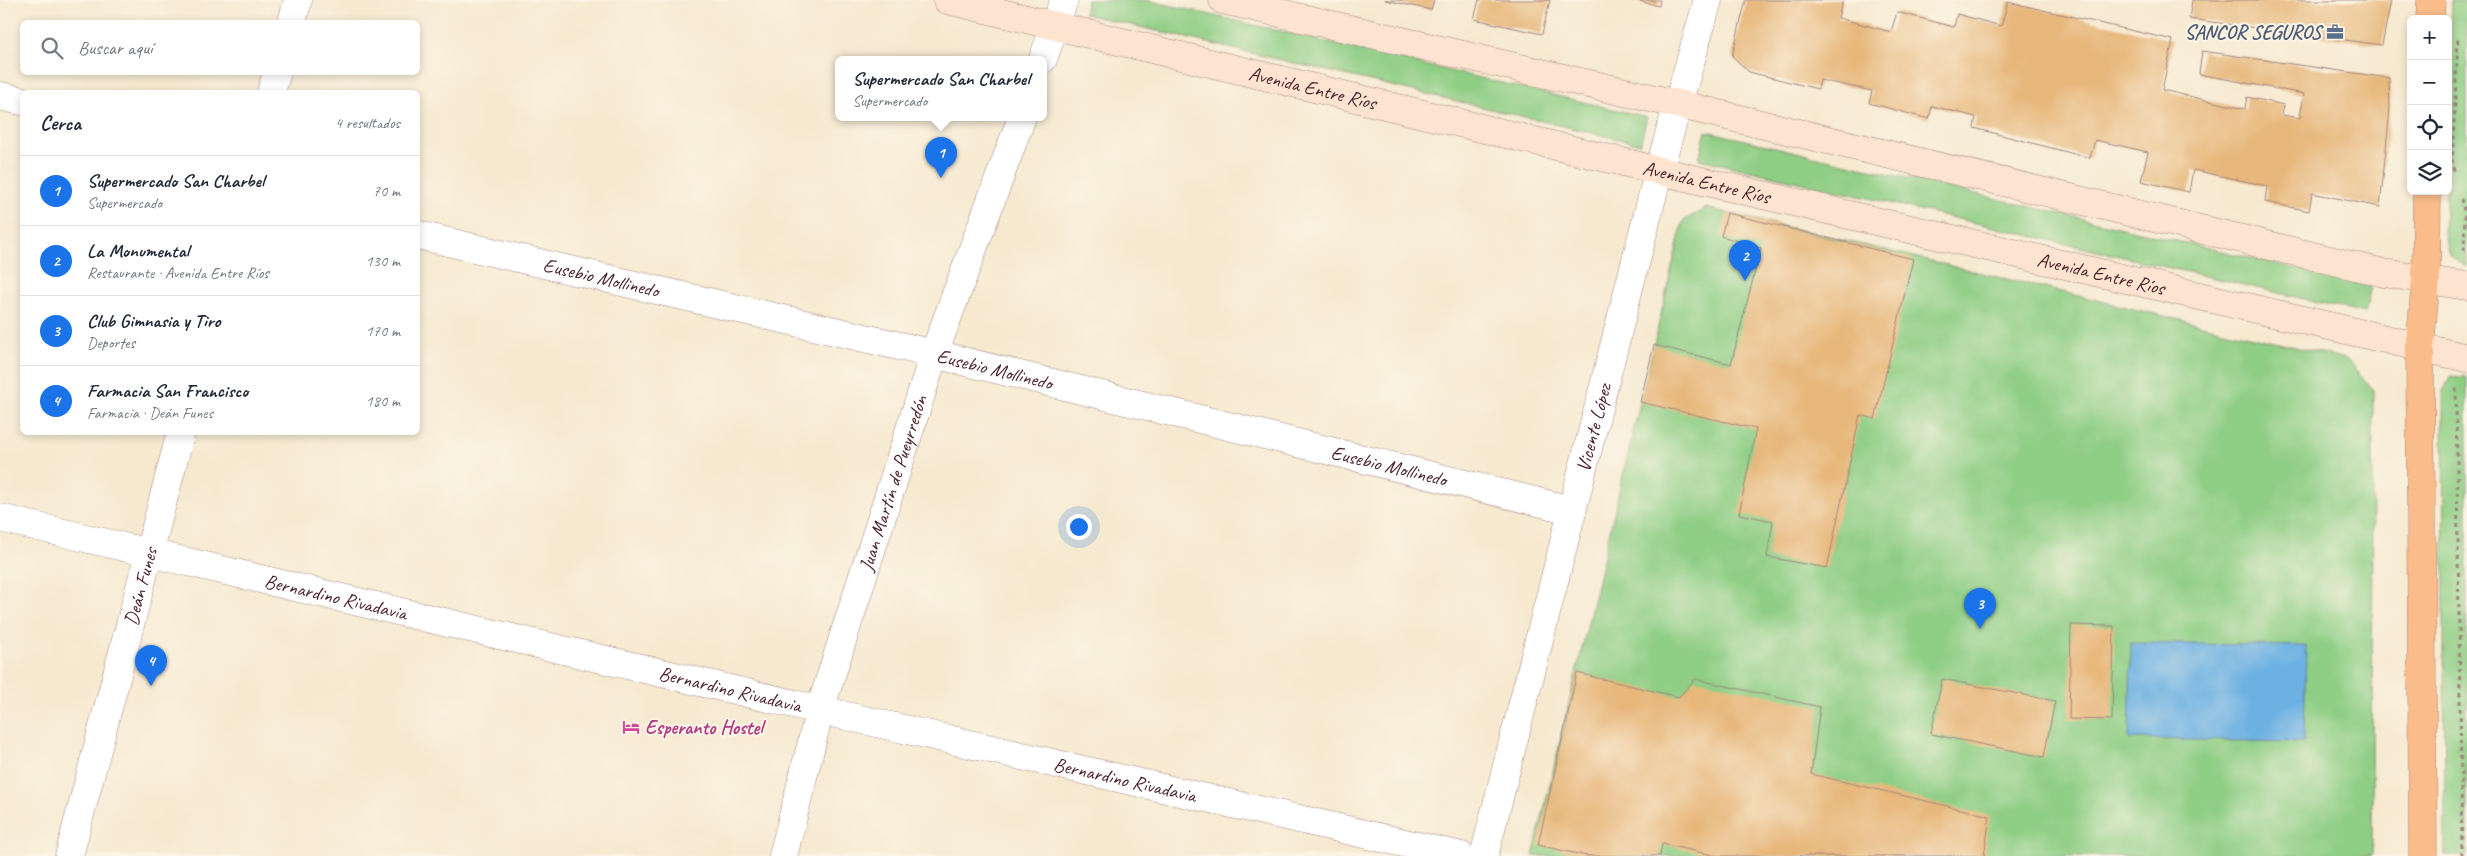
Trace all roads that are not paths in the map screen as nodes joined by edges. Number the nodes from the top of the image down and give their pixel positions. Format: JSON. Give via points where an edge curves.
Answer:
{"nodes":[{"id":1,"x":298,"y":0,"type":"edge"},
{"id":2,"x":947,"y":0,"type":"edge"},
{"id":3,"x":1223,"y":0,"type":"edge"},
{"id":4,"x":1708,"y":0,"type":"edge"},
{"id":5,"x":2431,"y":0,"type":"edge"},
{"id":6,"x":1060,"y":13,"type":"edge"},
{"id":7,"x":2430,"y":15,"type":"edge"},
{"id":8,"x":293,"y":20,"type":"edge"},
{"id":9,"x":1044,"y":56,"type":"edge"},
{"id":10,"x":276,"y":75,"type":"edge"},
{"id":11,"x":272,"y":90,"type":"edge"},
{"id":12,"x":0,"y":96,"type":"edge"},
{"id":13,"x":20,"y":101,"type":"edge"},
{"id":14,"x":1677,"y":104,"type":"junction"},
{"id":15,"x":1021,"y":121,"type":"edge"},
{"id":16,"x":1658,"y":170,"type":"junction"},
{"id":17,"x":2427,"y":195,"type":"edge"},
{"id":18,"x":420,"y":235,"type":"edge"},
{"id":19,"x":2426,"y":280,"type":"junction"},
{"id":20,"x":2466,"y":285,"type":"edge"},
{"id":21,"x":2420,"y":347,"type":"junction"},
{"id":22,"x":934,"y":354,"type":"junction"},
{"id":23,"x":2462,"y":357,"type":"edge"},
{"id":24,"x":180,"y":435,"type":"edge"},
{"id":25,"x":1571,"y":510,"type":"junction"},
{"id":26,"x":0,"y":518,"type":"edge"},
{"id":27,"x":148,"y":554,"type":"junction"},
{"id":28,"x":820,"y":710,"type":"junction"},
{"id":29,"x":69,"y":856,"type":"edge"},
{"id":30,"x":784,"y":856,"type":"edge"},
{"id":31,"x":1461,"y":856,"type":"edge"},
{"id":32,"x":1484,"y":856,"type":"edge"},
{"id":33,"x":2423,"y":856,"type":"edge"}],
"edges":[{"from":1,"to":8,"type":"street"},
{"from":2,"to":6,"type":"main road","name":"Avenida Entre Ríos"},
{"from":3,"to":14,"type":"main road"},
{"from":4,"to":14,"type":"street","name":"Vicente López"},
{"from":5,"to":7,"type":"main road"},
{"from":6,"to":9,"type":"street"},
{"from":6,"to":16,"type":"main road","name":"Avenida Entre Ríos"},
{"from":10,"to":11,"type":"street"},
{"from":12,"to":13,"type":"street"},
{"from":14,"to":16,"type":"street","name":"Vicente López"},
{"from":14,"to":19,"type":"main road","via":[[2384,274]]},
{"from":15,"to":22,"type":"street","name":"Juan Martín de Pueyrredón"},
{"from":16,"to":21,"type":"main road","name":"Avenida Entre Ríos"},
{"from":16,"to":25,"type":"street","name":"Vicente López"},
{"from":17,"to":19,"type":"main road"},
{"from":18,"to":22,"type":"street","name":"Eusebio Mollinedo"},
{"from":19,"to":20,"type":"main road"},
{"from":19,"to":21,"type":"main road"},
{"from":21,"to":23,"type":"main road","name":"Avenida Entre Ríos"},
{"from":21,"to":33,"type":"main road"},
{"from":22,"to":25,"type":"street","name":"Eusebio Mollinedo"},
{"from":22,"to":28,"type":"street","name":"Juan Martín de Pueyrredón"},
{"from":24,"to":27,"type":"street","name":"Deán Funes"},
{"from":25,"to":32,"type":"street","name":"Vicente López"},
{"from":26,"to":27,"type":"street","name":"Bernardino Rivadavia"},
{"from":27,"to":28,"type":"street","name":"Bernardino Rivadavia"},
{"from":27,"to":29,"type":"street","name":"Deán Funes"},
{"from":28,"to":30,"type":"street","name":"Juan Martín de Pueyrredón"},
{"from":28,"to":31,"type":"street","name":"Bernardino Rivadavia"}]}
